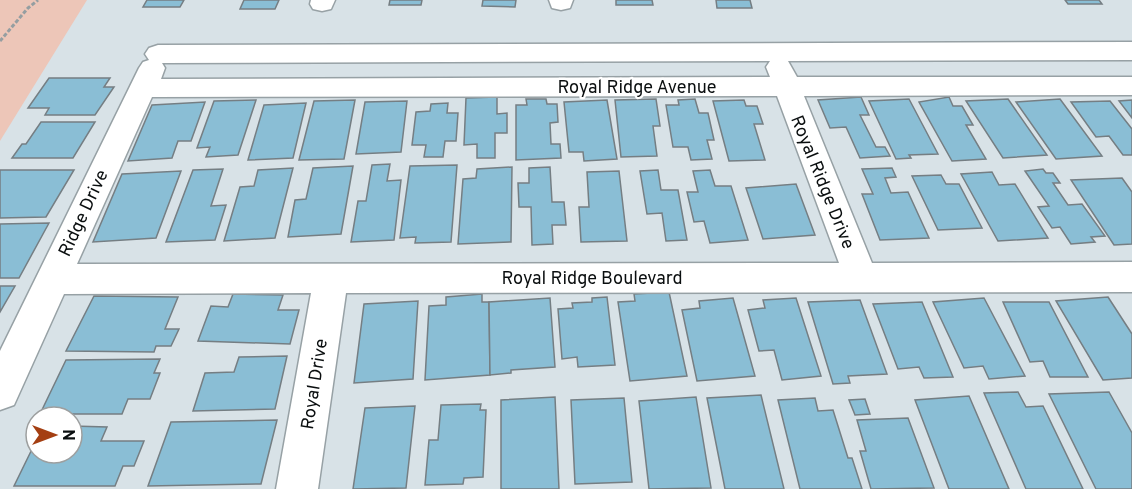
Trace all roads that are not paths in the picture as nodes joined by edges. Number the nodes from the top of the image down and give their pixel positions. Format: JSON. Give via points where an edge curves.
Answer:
{"nodes":[{"id":1,"x":1132,"y":51,"type":"edge"},
{"id":2,"x":775,"y":52,"type":"junction"},
{"id":3,"x":509,"y":53,"type":"junction"},
{"id":4,"x":1132,"y":86,"type":"edge"},
{"id":5,"x":507,"y":87,"type":"junction"},
{"id":6,"x":785,"y":87,"type":"junction"},
{"id":7,"x":143,"y":88,"type":"junction"},
{"id":8,"x":861,"y":277,"type":"junction"},
{"id":9,"x":1132,"y":277,"type":"edge"},
{"id":10,"x":331,"y":278,"type":"junction"},
{"id":11,"x":52,"y":279,"type":"junction"},
{"id":12,"x":0,"y":392,"type":"edge"},
{"id":13,"x":297,"y":489,"type":"edge"}],
"edges":[{"from":1,"to":2,"type":"street"},
{"from":2,"to":3,"type":"street"},
{"from":2,"to":6,"type":"street","name":"Royal Ridge Drive"},
{"from":3,"to":5,"type":"street"},
{"from":3,"to":7,"type":"street","name":"Ridge Drive","via":[[163,44]]},
{"from":4,"to":6,"type":"street","name":"Royal Ridge Avenue"},
{"from":5,"to":6,"type":"street","name":"Royal Ridge Avenue"},
{"from":5,"to":7,"type":"street","name":"Royal Ridge Avenue"},
{"from":6,"to":8,"type":"street","name":"Royal Ridge Drive"},
{"from":7,"to":11,"type":"street","name":"Ridge Drive"},
{"from":8,"to":9,"type":"street","name":"Royal Ridge Boulevard"},
{"from":8,"to":10,"type":"street","name":"Royal Ridge Boulevard"},
{"from":10,"to":11,"type":"street","name":"Royal Ridge Boulevard"},
{"from":10,"to":13,"type":"street","name":"Royal Drive"},
{"from":11,"to":12,"type":"street","name":"Ridge Drive"}]}
